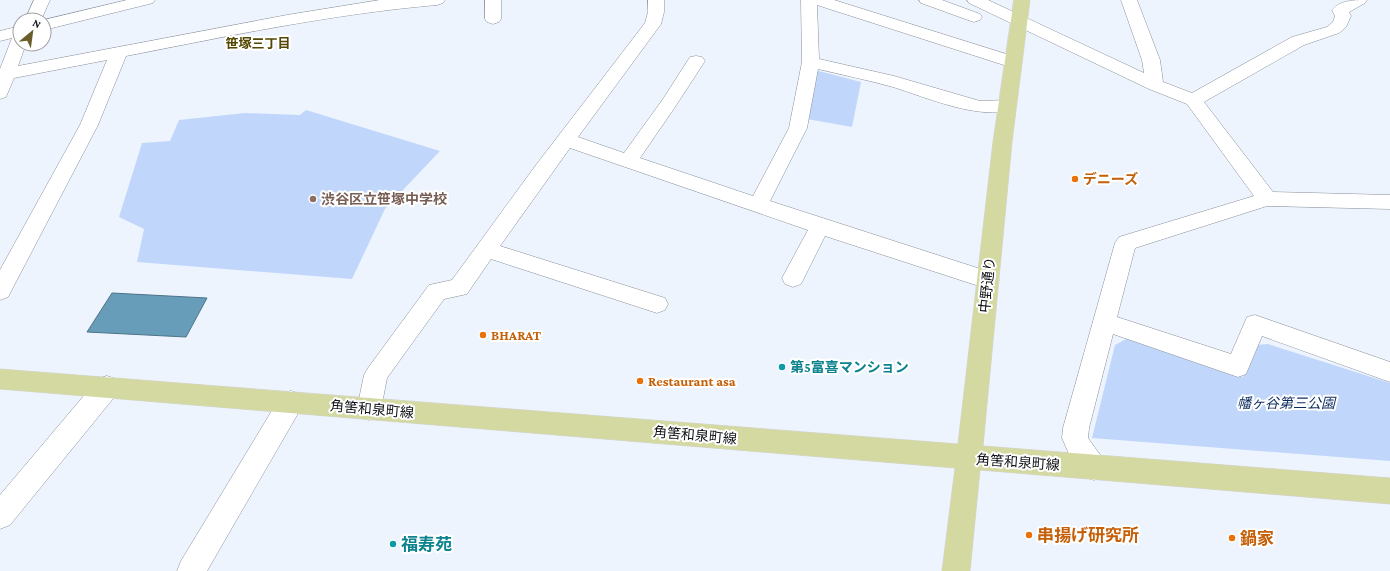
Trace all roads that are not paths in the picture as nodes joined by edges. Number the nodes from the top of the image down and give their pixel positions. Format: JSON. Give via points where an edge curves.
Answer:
{"nodes":[{"id":1,"x":42,"y":0,"type":"edge"},
{"id":2,"x":147,"y":0,"type":"edge"},
{"id":3,"x":437,"y":0,"type":"edge"},
{"id":4,"x":493,"y":0,"type":"edge"},
{"id":5,"x":656,"y":0,"type":"edge"},
{"id":6,"x":809,"y":0,"type":"edge"},
{"id":7,"x":818,"y":0,"type":"edge"},
{"id":8,"x":975,"y":0,"type":"edge"},
{"id":9,"x":1128,"y":0,"type":"edge"},
{"id":10,"x":1359,"y":0,"type":"edge"},
{"id":11,"x":934,"y":1,"type":"edge"},
{"id":12,"x":1335,"y":5,"type":"edge"},
{"id":13,"x":1020,"y":10,"type":"edge"},
{"id":14,"x":37,"y":12,"type":"edge"},
{"id":15,"x":974,"y":17,"type":"dead end"},
{"id":16,"x":493,"y":19,"type":"dead end"},
{"id":17,"x":52,"y":23,"type":"edge"},
{"id":18,"x":12,"y":33,"type":"edge"},
{"id":19,"x":0,"y":36,"type":"edge"},
{"id":20,"x":15,"y":52,"type":"edge"},
{"id":21,"x":119,"y":52,"type":"junction"},
{"id":22,"x":696,"y":61,"type":"dead end"},
{"id":23,"x":811,"y":62,"type":"junction"},
{"id":24,"x":1013,"y":62,"type":"junction"},
{"id":25,"x":6,"y":74,"type":"junction"},
{"id":26,"x":1155,"y":85,"type":"junction"},
{"id":27,"x":0,"y":93,"type":"edge"},
{"id":28,"x":1193,"y":100,"type":"junction"},
{"id":29,"x":1008,"y":106,"type":"junction"},
{"id":30,"x":566,"y":140,"type":"junction"},
{"id":31,"x":628,"y":161,"type":"junction"},
{"id":32,"x":1267,"y":199,"type":"junction"},
{"id":33,"x":1390,"y":202,"type":"edge"},
{"id":34,"x":758,"y":205,"type":"junction"},
{"id":35,"x":820,"y":226,"type":"junction"},
{"id":36,"x":487,"y":250,"type":"junction"},
{"id":37,"x":793,"y":278,"type":"dead end"},
{"id":38,"x":988,"y":280,"type":"junction"},
{"id":39,"x":0,"y":291,"type":"edge"},
{"id":40,"x":657,"y":304,"type":"dead end"},
{"id":41,"x":1105,"y":322,"type":"junction"},
{"id":42,"x":1390,"y":372,"type":"edge"},
{"id":43,"x":0,"y":379,"type":"edge"},
{"id":44,"x":107,"y":387,"type":"junction"},
{"id":45,"x":291,"y":402,"type":"junction"},
{"id":46,"x":368,"y":409,"type":"junction"},
{"id":47,"x":970,"y":458,"type":"junction"},
{"id":48,"x":1094,"y":468,"type":"junction"},
{"id":49,"x":1390,"y":491,"type":"edge"},
{"id":50,"x":0,"y":516,"type":"edge"},
{"id":51,"x":191,"y":571,"type":"edge"},
{"id":52,"x":956,"y":571,"type":"edge"}],
"edges":[{"from":1,"to":14,"type":"street"},
{"from":2,"to":17,"type":"street"},
{"from":3,"to":21,"type":"street","via":[[380,5],[287,20]]},
{"from":4,"to":16,"type":"street"},
{"from":5,"to":30,"type":"street","via":[[653,24]]},
{"from":6,"to":23,"type":"street"},
{"from":7,"to":24,"type":"street"},
{"from":8,"to":13,"type":"street"},
{"from":9,"to":26,"type":"street","via":[[1151,60]]},
{"from":10,"to":12,"type":"street"},
{"from":11,"to":15,"type":"street"},
{"from":12,"to":28,"type":"street","via":[[1342,16],[1340,24],[1333,30],[1298,41]]},
{"from":13,"to":24,"type":"main road","name":"中野通り"},
{"from":13,"to":26,"type":"street"},
{"from":18,"to":19,"type":"street"},
{"from":20,"to":25,"type":"street"},
{"from":21,"to":25,"type":"street"},
{"from":21,"to":39,"type":"street","via":[[89,125]]},
{"from":22,"to":31,"type":"street"},
{"from":23,"to":29,"type":"street","via":[[894,82],[980,108]]},
{"from":23,"to":34,"type":"street","via":[[798,128]]},
{"from":24,"to":29,"type":"main road","name":"中野通り"},
{"from":25,"to":27,"type":"street"},
{"from":26,"to":28,"type":"street"},
{"from":28,"to":32,"type":"street"},
{"from":29,"to":38,"type":"main road","name":"中野通り"},
{"from":30,"to":31,"type":"street"},
{"from":30,"to":36,"type":"street"},
{"from":31,"to":34,"type":"street"},
{"from":32,"to":33,"type":"street"},
{"from":32,"to":41,"type":"street","via":[[1126,243]]},
{"from":34,"to":35,"type":"street"},
{"from":35,"to":37,"type":"street"},
{"from":35,"to":38,"type":"street"},
{"from":36,"to":40,"type":"street"},
{"from":36,"to":46,"type":"street","via":[[459,288],[437,291],[376,375]]},
{"from":38,"to":47,"type":"main road","name":"中野通り"},
{"from":41,"to":42,"type":"street","via":[[1238,367],[1255,324]]},
{"from":41,"to":48,"type":"street","via":[[1075,438]]},
{"from":43,"to":44,"type":"main road","name":"角筈和泉町線"},
{"from":44,"to":45,"type":"main road","name":"角筈和泉町線"},
{"from":44,"to":50,"type":"street"},
{"from":45,"to":46,"type":"main road","name":"角筈和泉町線"},
{"from":45,"to":51,"type":"street"},
{"from":46,"to":47,"type":"main road","name":"角筈和泉町線"},
{"from":47,"to":48,"type":"main road","name":"角筈和泉町線"},
{"from":47,"to":52,"type":"main road","name":"中野通り"},
{"from":48,"to":49,"type":"main road","name":"角筈和泉町線"}]}
